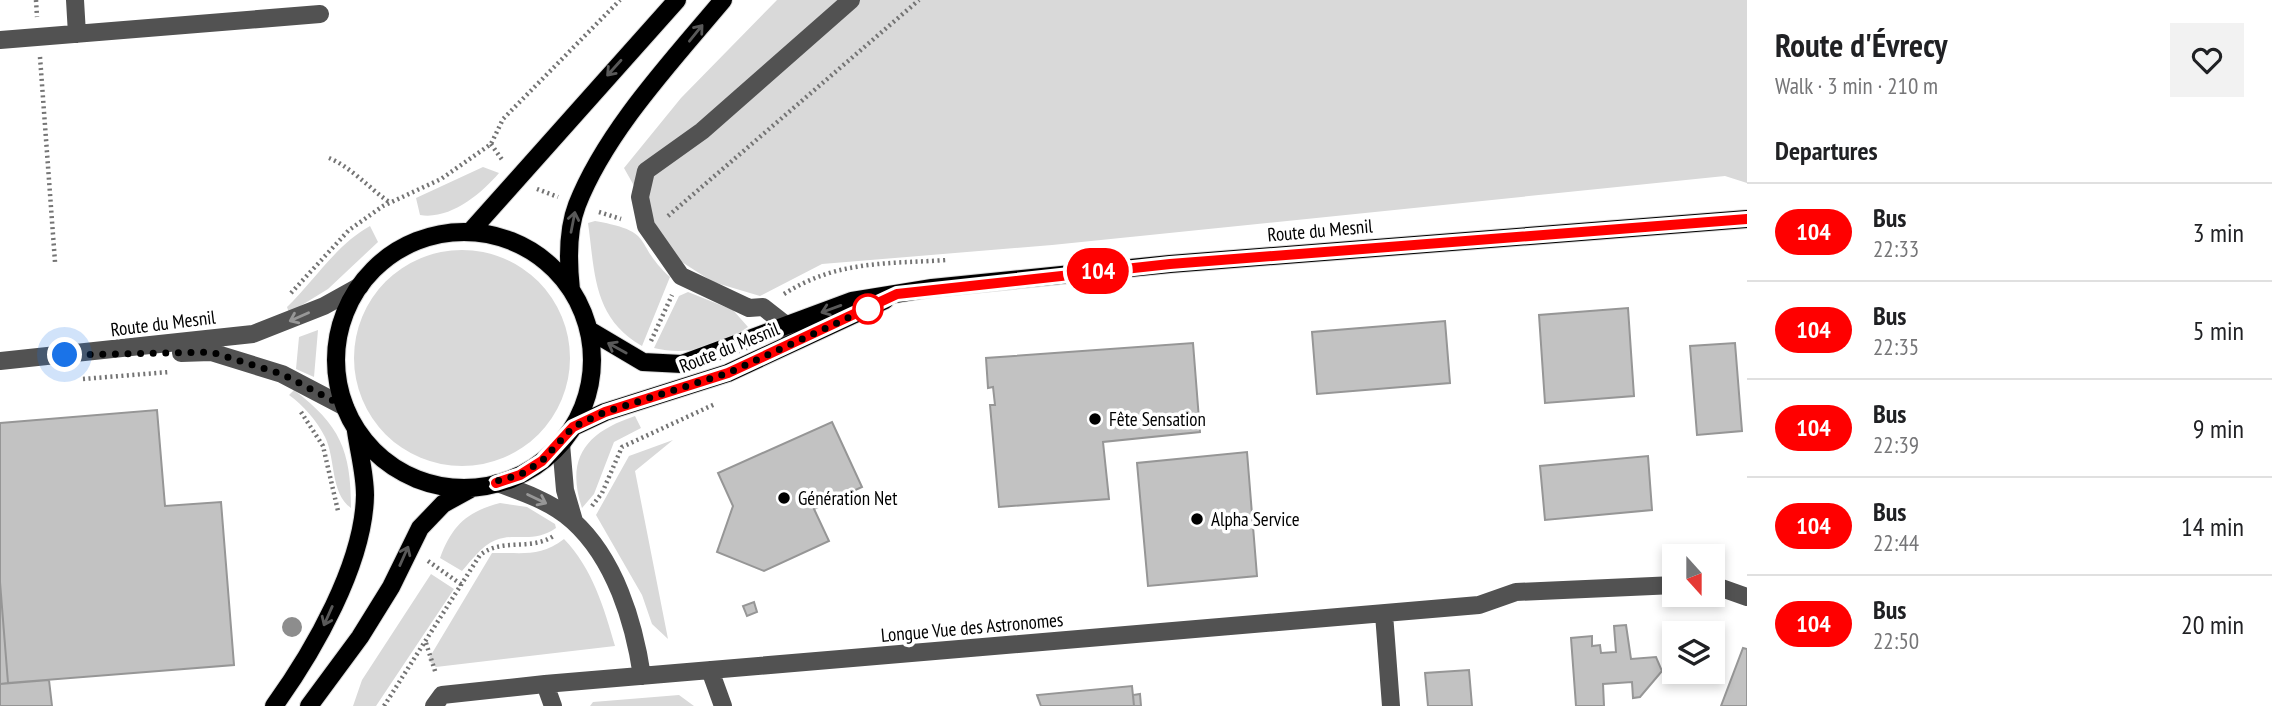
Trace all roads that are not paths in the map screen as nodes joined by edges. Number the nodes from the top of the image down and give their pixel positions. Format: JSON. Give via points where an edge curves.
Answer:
{"nodes":[{"id":1,"x":75,"y":0,"type":"edge"},
{"id":2,"x":677,"y":0,"type":"edge"},
{"id":3,"x":723,"y":0,"type":"edge"},
{"id":4,"x":851,"y":0,"type":"edge"},
{"id":5,"x":320,"y":14,"type":"dead end"},
{"id":6,"x":77,"y":34,"type":"junction"},
{"id":7,"x":0,"y":40,"type":"edge"},
{"id":8,"x":1747,"y":219,"type":"edge"},
{"id":9,"x":470,"y":232,"type":"junction"},
{"id":10,"x":360,"y":286,"type":"junction"},
{"id":11,"x":571,"y":290,"type":"junction"},
{"id":12,"x":897,"y":294,"type":"junction"},
{"id":13,"x":786,"y":325,"type":"junction"},
{"id":14,"x":589,"y":330,"type":"junction"},
{"id":15,"x":794,"y":344,"type":"junction"},
{"id":16,"x":86,"y":354,"type":"junction"},
{"id":17,"x":0,"y":361,"type":"edge"},
{"id":18,"x":345,"y":407,"type":"junction"},
{"id":19,"x":573,"y":427,"type":"junction"},
{"id":20,"x":356,"y":429,"type":"junction"},
{"id":21,"x":561,"y":444,"type":"junction"},
{"id":22,"x":496,"y":483,"type":"junction"},
{"id":23,"x":473,"y":487,"type":"junction"},
{"id":24,"x":567,"y":526,"type":"junction"},
{"id":25,"x":1662,"y":586,"type":"edge"},
{"id":26,"x":1726,"y":590,"type":"edge"},
{"id":27,"x":1747,"y":597,"type":"edge"},
{"id":28,"x":1384,"y":614,"type":"junction"},
{"id":29,"x":709,"y":670,"type":"junction"},
{"id":30,"x":642,"y":676,"type":"junction"},
{"id":31,"x":545,"y":684,"type":"junction"},
{"id":32,"x":438,"y":701,"type":"edge"},
{"id":33,"x":274,"y":706,"type":"edge"},
{"id":34,"x":309,"y":706,"type":"edge"},
{"id":35,"x":554,"y":706,"type":"edge"},
{"id":36,"x":723,"y":706,"type":"edge"},
{"id":37,"x":1391,"y":706,"type":"edge"}],
"edges":[{"from":1,"to":6,"type":"street"},
{"from":2,"to":9,"type":"main road","one_way":true},
{"from":11,"to":3,"type":"main road","one_way":true,"via":[[571,226],[602,157],[643,97]]},
{"from":4,"to":13,"type":"street","via":[[702,131],[646,171],[639,197],[650,232],[681,276],[749,308],[763,307]]},
{"from":5,"to":6,"type":"street"},
{"from":6,"to":7,"type":"street"},
{"from":8,"to":12,"type":"main road","name":"Route du Mesnil","via":[[1170,264]]},
{"from":9,"to":10,"type":"main road","via":[[444,233],[396,251]]},
{"from":9,"to":11,"type":"main road","via":[[528,248]]},
{"from":10,"to":16,"type":"street","name":"Route du Mesnil","one_way":true,"via":[[303,316],[253,334]]},
{"from":10,"to":18,"type":"main road","via":[[345,314],[337,344],[337,376]]},
{"from":11,"to":14,"type":"main road"},
{"from":12,"to":13,"type":"main road","name":"Route du Mesnil","one_way":true,"via":[[852,301]]},
{"from":12,"to":15,"type":"main road","name":"Route du Mesnil"},
{"from":13,"to":14,"type":"main road","name":"Route du Mesnil","one_way":true,"via":[[682,364],[643,362]]},
{"from":13,"to":15,"type":"street"},
{"from":14,"to":19,"type":"main road","via":[[591,380]]},
{"from":15,"to":19,"type":"main road","name":"Route du Mesnil","via":[[694,386],[605,412]]},
{"from":16,"to":17,"type":"street","name":"Route du Mesnil"},
{"from":16,"to":18,"type":"street","name":"Route du Mesnil","via":[[211,352],[282,374]]},
{"from":18,"to":20,"type":"main road"},
{"from":19,"to":21,"type":"main road"},
{"from":20,"to":23,"type":"main road","via":[[387,462],[407,474],[450,487]]},
{"from":20,"to":33,"type":"main road","one_way":true,"via":[[365,494],[354,553],[305,663]]},
{"from":21,"to":22,"type":"main road","via":[[520,475]]},
{"from":21,"to":24,"type":"street"},
{"from":22,"to":23,"type":"main road"},
{"from":22,"to":24,"type":"street","one_way":true,"via":[[550,505]]},
{"from":34,"to":23,"type":"main road","one_way":true,"via":[[360,637],[420,528],[443,504]]},
{"from":24,"to":30,"type":"street","via":[[599,554],[617,587],[635,632]]},
{"from":25,"to":28,"type":"street","name":"Longue Vue des Astronomes","via":[[1516,592],[1479,605]]},
{"from":26,"to":27,"type":"street"},
{"from":28,"to":29,"type":"street","name":"Longue Vue des Astronomes"},
{"from":28,"to":37,"type":"street"},
{"from":29,"to":30,"type":"street","name":"Longue Vue des Astronomes"},
{"from":29,"to":36,"type":"street"},
{"from":30,"to":31,"type":"street","name":"Longue Vue des Astronomes"},
{"from":31,"to":32,"type":"street","name":"Longue Vue des Astronomes"},
{"from":31,"to":35,"type":"street"}]}
